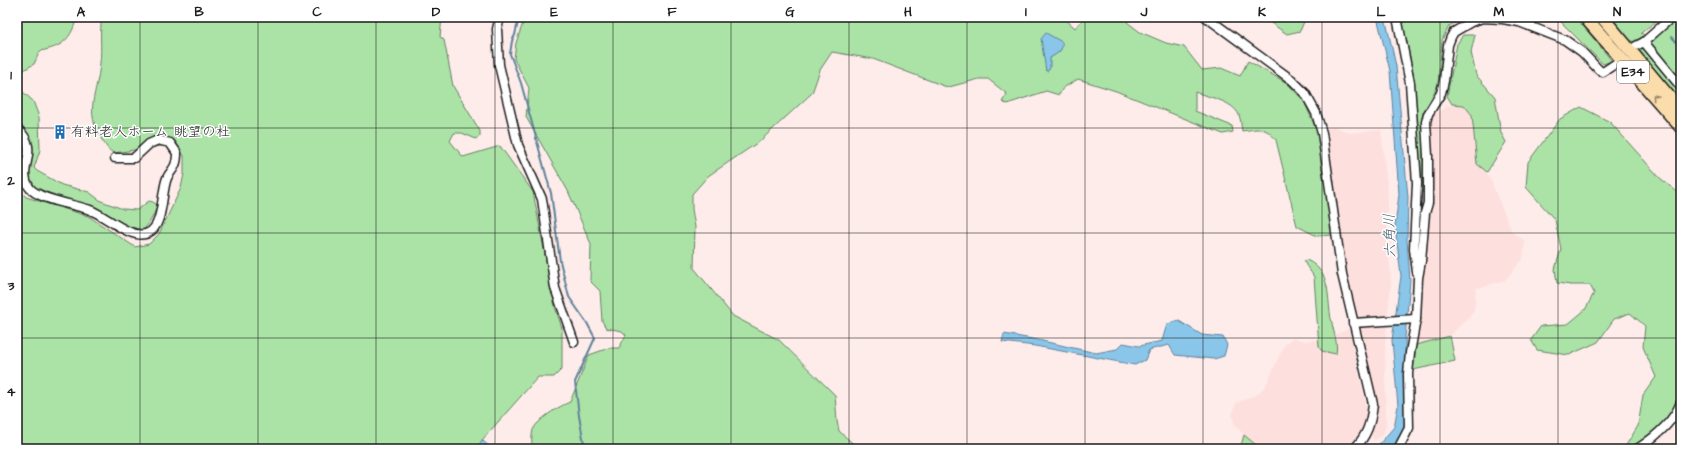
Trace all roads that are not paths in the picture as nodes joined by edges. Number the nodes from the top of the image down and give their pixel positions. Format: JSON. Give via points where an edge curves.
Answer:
{"nodes":[{"id":1,"x":500,"y":17,"type":"edge"},
{"id":2,"x":1206,"y":17,"type":"edge"},
{"id":3,"x":1397,"y":17,"type":"edge"},
{"id":4,"x":1585,"y":17,"type":"edge"},
{"id":5,"x":1602,"y":17,"type":"edge"},
{"id":6,"x":1672,"y":17,"type":"edge"},
{"id":7,"x":1644,"y":42,"type":"junction"},
{"id":8,"x":1636,"y":46,"type":"dead end"},
{"id":9,"x":1615,"y":64,"type":"dead end"},
{"id":10,"x":1681,"y":87,"type":"edge"},
{"id":11,"x":1681,"y":111,"type":"edge"},
{"id":12,"x":1681,"y":126,"type":"edge"},
{"id":13,"x":17,"y":128,"type":"edge"},
{"id":14,"x":115,"y":158,"type":"dead end"},
{"id":15,"x":1418,"y":278,"type":"junction"},
{"id":16,"x":1413,"y":319,"type":"junction"},
{"id":17,"x":1353,"y":323,"type":"junction"},
{"id":18,"x":574,"y":342,"type":"dead end"},
{"id":19,"x":1681,"y":402,"type":"edge"},
{"id":20,"x":1354,"y":449,"type":"edge"},
{"id":21,"x":1398,"y":449,"type":"edge"},
{"id":22,"x":1637,"y":449,"type":"edge"}],
"edges":[{"from":1,"to":18,"type":"street","via":[[497,29],[502,79],[518,145],[542,199],[556,288]]},
{"from":2,"to":17,"type":"street","via":[[1292,80],[1305,93],[1316,113],[1322,133],[1342,274]]},
{"from":3,"to":15,"type":"street","via":[[1410,83],[1417,183],[1414,249]]},
{"from":12,"to":4,"type":"highway","number":"E34","one_way":true},
{"from":5,"to":11,"type":"highway","number":"E34"},
{"from":6,"to":7,"type":"street"},
{"from":7,"to":8,"type":"street"},
{"from":7,"to":10,"type":"street"},
{"from":9,"to":15,"type":"street","via":[[1603,72],[1565,40],[1519,22],[1482,18],[1454,32],[1448,45],[1441,93],[1426,122],[1428,203]]},
{"from":13,"to":14,"type":"street","via":[[29,146],[25,174],[28,187],[34,192],[62,203],[91,210],[137,235],[148,234],[156,226],[167,178],[176,165],[177,153],[170,143],[158,140],[149,144],[134,158]]},
{"from":15,"to":16,"type":"street"},
{"from":16,"to":17,"type":"street"},
{"from":16,"to":21,"type":"street","via":[[1408,374],[1409,428]]},
{"from":17,"to":20,"type":"street","via":[[1373,404],[1367,433]]},
{"from":19,"to":22,"type":"street","via":[[1678,412],[1653,438]]}]}
